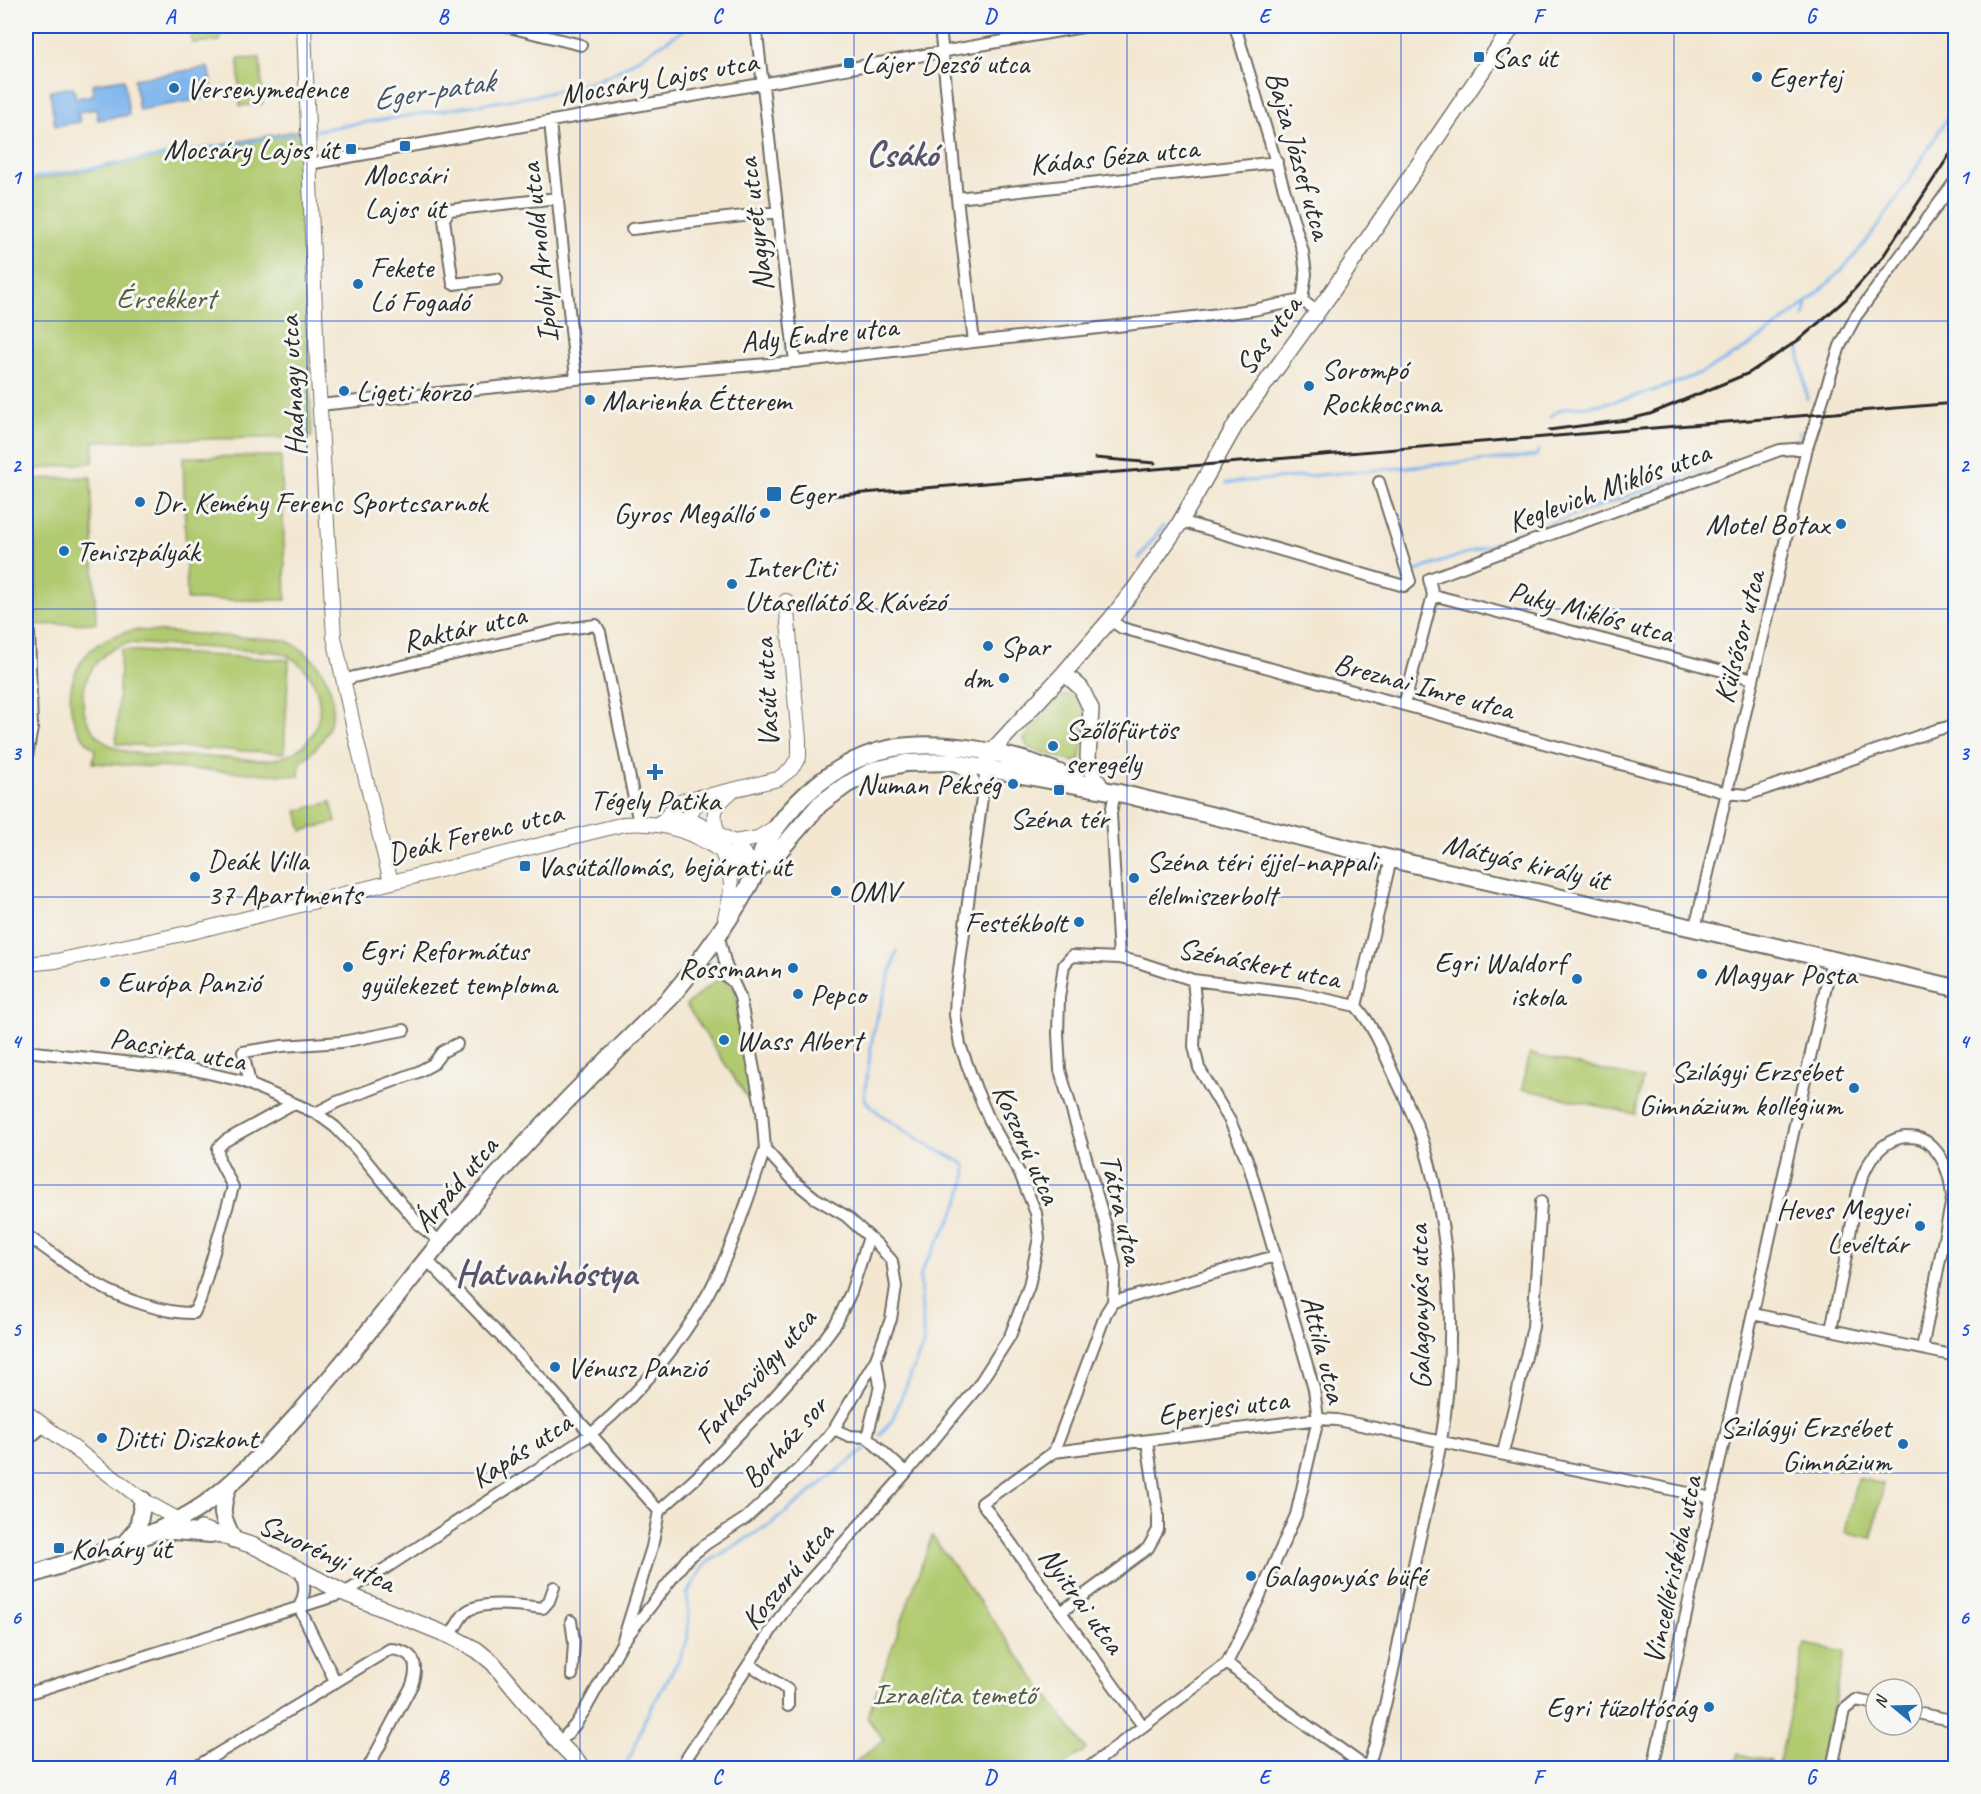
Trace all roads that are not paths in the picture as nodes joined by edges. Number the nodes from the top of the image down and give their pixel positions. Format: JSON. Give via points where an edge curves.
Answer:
{"nodes":[{"id":1,"x":304,"y":26,"type":"edge"},
{"id":2,"x":512,"y":26,"type":"edge"},
{"id":3,"x":756,"y":26,"type":"edge"},
{"id":4,"x":940,"y":26,"type":"edge"},
{"id":5,"x":1088,"y":26,"type":"edge"},
{"id":6,"x":1235,"y":26,"type":"edge"},
{"id":7,"x":1489,"y":26,"type":"edge"},
{"id":8,"x":1511,"y":28,"type":"edge"},
{"id":9,"x":581,"y":45,"type":"dead end"},
{"id":10,"x":942,"y":52,"type":"junction"},
{"id":11,"x":763,"y":84,"type":"junction"},
{"id":12,"x":550,"y":122,"type":"junction"},
{"id":13,"x":1277,"y":162,"type":"junction"},
{"id":14,"x":309,"y":164,"type":"junction"},
{"id":15,"x":1956,"y":180,"type":"edge"},
{"id":16,"x":558,"y":198,"type":"junction"},
{"id":17,"x":957,"y":198,"type":"junction"},
{"id":18,"x":778,"y":212,"type":"junction"},
{"id":19,"x":632,"y":229,"type":"dead end"},
{"id":20,"x":497,"y":279,"type":"dead end"},
{"id":21,"x":1302,"y":300,"type":"junction"},
{"id":22,"x":1317,"y":312,"type":"junction"},
{"id":23,"x":974,"y":342,"type":"junction"},
{"id":24,"x":795,"y":362,"type":"junction"},
{"id":25,"x":576,"y":380,"type":"junction"},
{"id":26,"x":319,"y":405,"type":"junction"},
{"id":27,"x":1807,"y":448,"type":"junction"},
{"id":28,"x":1379,"y":482,"type":"dead end"},
{"id":29,"x":1180,"y":521,"type":"junction"},
{"id":30,"x":1433,"y":595,"type":"junction"},
{"id":31,"x":786,"y":601,"type":"dead end"},
{"id":32,"x":1110,"y":620,"type":"junction"},
{"id":33,"x":29,"y":633,"type":"dead end"},
{"id":34,"x":1064,"y":673,"type":"junction"},
{"id":35,"x":1753,"y":679,"type":"junction"},
{"id":36,"x":343,"y":681,"type":"junction"},
{"id":37,"x":1404,"y":705,"type":"junction"},
{"id":38,"x":1956,"y":725,"type":"edge"},
{"id":39,"x":1088,"y":757,"type":"junction"},
{"id":40,"x":989,"y":759,"type":"junction"},
{"id":41,"x":26,"y":762,"type":"edge"},
{"id":42,"x":952,"y":762,"type":"junction"},
{"id":43,"x":1068,"y":776,"type":"junction"},
{"id":44,"x":1085,"y":785,"type":"junction"},
{"id":45,"x":733,"y":790,"type":"junction"},
{"id":46,"x":1109,"y":790,"type":"junction"},
{"id":47,"x":1727,"y":793,"type":"junction"},
{"id":48,"x":707,"y":796,"type":"junction"},
{"id":49,"x":982,"y":797,"type":"junction"},
{"id":50,"x":688,"y":819,"type":"junction"},
{"id":51,"x":639,"y":823,"type":"junction"},
{"id":52,"x":663,"y":823,"type":"junction"},
{"id":53,"x":778,"y":825,"type":"junction"},
{"id":54,"x":718,"y":834,"type":"junction"},
{"id":55,"x":693,"y":835,"type":"junction"},
{"id":56,"x":734,"y":842,"type":"junction"},
{"id":57,"x":723,"y":853,"type":"junction"},
{"id":58,"x":1391,"y":859,"type":"junction"},
{"id":59,"x":757,"y":869,"type":"junction"},
{"id":60,"x":391,"y":882,"type":"junction"},
{"id":61,"x":721,"y":928,"type":"junction"},
{"id":62,"x":1695,"y":929,"type":"junction"},
{"id":63,"x":1119,"y":958,"type":"junction"},
{"id":64,"x":1832,"y":960,"type":"junction"},
{"id":65,"x":26,"y":964,"type":"edge"},
{"id":66,"x":691,"y":973,"type":"junction"},
{"id":67,"x":1193,"y":980,"type":"junction"},
{"id":68,"x":734,"y":983,"type":"junction"},
{"id":69,"x":1956,"y":988,"type":"edge"},
{"id":70,"x":1356,"y":1006,"type":"junction"},
{"id":71,"x":404,"y":1030,"type":"dead end"},
{"id":72,"x":457,"y":1044,"type":"dead end"},
{"id":73,"x":26,"y":1051,"type":"edge"},
{"id":74,"x":250,"y":1084,"type":"junction"},
{"id":75,"x":292,"y":1104,"type":"junction"},
{"id":76,"x":316,"y":1113,"type":"junction"},
{"id":77,"x":765,"y":1149,"type":"junction"},
{"id":78,"x":1541,"y":1202,"type":"dead end"},
{"id":79,"x":26,"y":1235,"type":"edge"},
{"id":80,"x":869,"y":1237,"type":"junction"},
{"id":81,"x":441,"y":1242,"type":"junction"},
{"id":82,"x":1275,"y":1256,"type":"junction"},
{"id":83,"x":427,"y":1260,"type":"junction"},
{"id":84,"x":1113,"y":1302,"type":"junction"},
{"id":85,"x":1753,"y":1314,"type":"junction"},
{"id":86,"x":1831,"y":1330,"type":"junction"},
{"id":87,"x":1922,"y":1349,"type":"junction"},
{"id":88,"x":1956,"y":1356,"type":"edge"},
{"id":89,"x":876,"y":1359,"type":"junction"},
{"id":90,"x":26,"y":1412,"type":"edge"},
{"id":91,"x":1318,"y":1419,"type":"junction"},
{"id":92,"x":44,"y":1426,"type":"junction"},
{"id":93,"x":834,"y":1429,"type":"junction"},
{"id":94,"x":591,"y":1434,"type":"junction"},
{"id":95,"x":867,"y":1437,"type":"junction"},
{"id":96,"x":1441,"y":1440,"type":"junction"},
{"id":97,"x":26,"y":1441,"type":"edge"},
{"id":98,"x":1147,"y":1441,"type":"junction"},
{"id":99,"x":1054,"y":1452,"type":"junction"},
{"id":100,"x":1503,"y":1453,"type":"junction"},
{"id":101,"x":906,"y":1473,"type":"junction"},
{"id":102,"x":228,"y":1486,"type":"junction"},
{"id":103,"x":1712,"y":1498,"type":"junction"},
{"id":104,"x":143,"y":1500,"type":"junction"},
{"id":105,"x":659,"y":1511,"type":"junction"},
{"id":106,"x":179,"y":1520,"type":"junction"},
{"id":107,"x":160,"y":1530,"type":"junction"},
{"id":108,"x":211,"y":1534,"type":"junction"},
{"id":109,"x":233,"y":1539,"type":"junction"},
{"id":110,"x":125,"y":1543,"type":"junction"},
{"id":111,"x":299,"y":1570,"type":"junction"},
{"id":112,"x":26,"y":1577,"type":"edge"},
{"id":113,"x":554,"y":1587,"type":"dead end"},
{"id":114,"x":344,"y":1593,"type":"junction"},
{"id":115,"x":299,"y":1607,"type":"junction"},
{"id":116,"x":1061,"y":1612,"type":"junction"},
{"id":117,"x":572,"y":1621,"type":"dead end"},
{"id":118,"x":450,"y":1636,"type":"junction"},
{"id":119,"x":622,"y":1642,"type":"junction"},
{"id":120,"x":1227,"y":1663,"type":"junction"},
{"id":121,"x":749,"y":1664,"type":"junction"},
{"id":122,"x":572,"y":1675,"type":"dead end"},
{"id":123,"x":335,"y":1681,"type":"junction"},
{"id":124,"x":26,"y":1694,"type":"edge"},
{"id":125,"x":1864,"y":1702,"type":"edge"},
{"id":126,"x":788,"y":1706,"type":"dead end"},
{"id":127,"x":1924,"y":1714,"type":"edge"},
{"id":128,"x":1956,"y":1721,"type":"edge"},
{"id":129,"x":1143,"y":1726,"type":"junction"},
{"id":130,"x":559,"y":1743,"type":"junction"},
{"id":131,"x":194,"y":1768,"type":"edge"},
{"id":132,"x":368,"y":1768,"type":"edge"},
{"id":133,"x":584,"y":1768,"type":"edge"},
{"id":134,"x":680,"y":1768,"type":"edge"},
{"id":135,"x":1088,"y":1768,"type":"edge"},
{"id":136,"x":1368,"y":1768,"type":"edge"},
{"id":137,"x":1653,"y":1768,"type":"edge"},
{"id":138,"x":1832,"y":1768,"type":"edge"}],
"edges":[{"from":1,"to":14,"type":"street","name":"Hadnagy utca"},
{"from":2,"to":9,"type":"street"},
{"from":3,"to":11,"type":"street","name":"Nagyrét utca"},
{"from":4,"to":10,"type":"street"},
{"from":5,"to":10,"type":"street","name":"Mocsáry Lajos utca"},
{"from":6,"to":13,"type":"street","name":"Bajza József utca"},
{"from":7,"to":8,"type":"street"},
{"from":8,"to":22,"type":"main road","name":"Sas utca"},
{"from":10,"to":11,"type":"street","name":"Mocsáry Lajos utca"},
{"from":10,"to":17,"type":"street"},
{"from":11,"to":12,"type":"street","name":"Mocsáry Lajos utca"},
{"from":11,"to":18,"type":"street","name":"Nagyrét utca"},
{"from":12,"to":14,"type":"street","name":"Mocsáry Lajos utca"},
{"from":12,"to":16,"type":"street","name":"Ipolyi Arnold utca"},
{"from":13,"to":17,"type":"street","name":"Kádas Géza utca"},
{"from":13,"to":21,"type":"street","name":"Bajza József utca","via":[[1303,252],[1306,274]]},
{"from":14,"to":26,"type":"street","name":"Hadnagy utca"},
{"from":15,"to":27,"type":"street","name":"Külsősor utca","via":[[1856,316],[1840,346]]},
{"from":16,"to":20,"type":"street","via":[[449,210],[444,219],[453,284]]},
{"from":16,"to":25,"type":"street","name":"Ipolyi Arnold utca"},
{"from":17,"to":23,"type":"street"},
{"from":18,"to":19,"type":"street"},
{"from":18,"to":24,"type":"street","name":"Nagyrét utca"},
{"from":21,"to":22,"type":"street"},
{"from":21,"to":23,"type":"street","name":"Ady Endre utca","via":[[1253,310]]},
{"from":22,"to":29,"type":"main road","name":"Sas utca","via":[[1236,424]]},
{"from":23,"to":24,"type":"street","name":"Ady Endre utca"},
{"from":24,"to":25,"type":"street","name":"Ady Endre utca"},
{"from":25,"to":26,"type":"street","name":"Ady Endre utca"},
{"from":26,"to":36,"type":"street","name":"Hadnagy utca","via":[[331,605]]},
{"from":27,"to":30,"type":"street","name":"Keglevich Miklós utca","via":[[1780,450],[1429,579]]},
{"from":27,"to":35,"type":"street","name":"Külsősor utca"},
{"from":28,"to":29,"type":"street","via":[[1410,581],[1404,586]]},
{"from":29,"to":32,"type":"main road","name":"Sas utca"},
{"from":30,"to":35,"type":"street","name":"Puky Miklós utca"},
{"from":30,"to":37,"type":"street"},
{"from":31,"to":45,"type":"street","name":"Vasút utca","via":[[799,757],[792,769],[778,779]]},
{"from":32,"to":34,"type":"main road","name":"Sas utca"},
{"from":32,"to":37,"type":"street","name":"Breznai Imre utca","via":[[1122,628]]},
{"from":33,"to":41,"type":"street","via":[[32,728]]},
{"from":34,"to":39,"type":"main road","via":[[1081,688],[1090,709]]},
{"from":34,"to":40,"type":"main road","name":"Sas utca"},
{"from":35,"to":47,"type":"street","name":"Külsősor utca"},
{"from":36,"to":51,"type":"street","name":"Raktár utca","via":[[559,630],[596,625]]},
{"from":36,"to":60,"type":"street","name":"Hadnagy utca"},
{"from":37,"to":47,"type":"street","name":"Breznai Imre utca"},
{"from":38,"to":47,"type":"street","name":"Breznai Imre utca","via":[[1747,795]]},
{"from":39,"to":43,"type":"main road","via":[[1083,767]]},
{"from":39,"to":46,"type":"main road","via":[[1091,770]]},
{"from":40,"to":42,"type":"main road","name":"Mátyás király út"},
{"from":40,"to":43,"type":"main road","name":"Mátyás király út","via":[[1011,756]]},
{"from":40,"to":44,"type":"main road","name":"Mátyás király út","via":[[1061,783]]},
{"from":40,"to":49,"type":"street","name":"Koszorú utca"},
{"from":40,"to":53,"type":"main road","name":"Mátyás király út","via":[[965,748],[902,748],[864,756],[806,793]]},
{"from":42,"to":49,"type":"street","via":[[971,775]]},
{"from":42,"to":59,"type":"main road","name":"Mátyás király út","via":[[906,763],[874,770],[846,785],[820,804],[772,858]]},
{"from":43,"to":44,"type":"main road","name":"Mátyás király út"},
{"from":44,"to":46,"type":"main road","name":"Mátyás király út"},
{"from":45,"to":48,"type":"street","name":"Vasút utca"},
{"from":45,"to":54,"type":"street","via":[[718,803],[713,819]]},
{"from":46,"to":58,"type":"main road","name":"Mátyás király út"},
{"from":46,"to":63,"type":"street"},
{"from":47,"to":62,"type":"street","name":"Külsősor utca"},
{"from":48,"to":50,"type":"street","via":[[694,807]]},
{"from":48,"to":52,"type":"street","name":"Vasút utca","via":[[675,804]]},
{"from":49,"to":101,"type":"street","name":"Koszorú utca","via":[[955,1015],[960,1045],[976,1089],[1021,1176],[1036,1213],[1039,1238],[1029,1286],[1010,1336],[976,1389]]},
{"from":50,"to":52,"type":"street"},
{"from":50,"to":54,"type":"street"},
{"from":50,"to":55,"type":"street"},
{"from":51,"to":52,"type":"street","name":"Deák Ferenc utca"},
{"from":51,"to":60,"type":"street","name":"Deák Ferenc utca"},
{"from":52,"to":55,"type":"street","name":"Deák Ferenc utca"},
{"from":53,"to":56,"type":"street","via":[[758,838]]},
{"from":53,"to":59,"type":"main road","name":"Mátyás király út"},
{"from":54,"to":56,"type":"street"},
{"from":55,"to":57,"type":"street","name":"Deák Ferenc utca"},
{"from":56,"to":59,"type":"street"},
{"from":57,"to":59,"type":"street","name":"Deák Ferenc utca"},
{"from":57,"to":61,"type":"street","via":[[732,884]]},
{"from":58,"to":62,"type":"main road","name":"Mátyás király út"},
{"from":58,"to":70,"type":"street"},
{"from":59,"to":61,"type":"main road","name":"Árpád utca"},
{"from":60,"to":65,"type":"street","name":"Deák Ferenc utca","via":[[114,950]]},
{"from":61,"to":66,"type":"main road","name":"Árpád utca"},
{"from":61,"to":68,"type":"street","via":[[722,953]]},
{"from":62,"to":64,"type":"main road","name":"Mátyás király út"},
{"from":63,"to":67,"type":"street","name":"Szénáskert utca"},
{"from":63,"to":84,"type":"street","name":"Tátra utca","via":[[1072,956],[1064,965],[1058,1034],[1060,1070],[1115,1267]]},
{"from":64,"to":69,"type":"main road","name":"Mátyás király út"},
{"from":64,"to":85,"type":"street","name":"Vincellériskola utca"},
{"from":66,"to":68,"type":"street","via":[[718,970]]},
{"from":66,"to":81,"type":"main road","name":"Árpád utca","via":[[517,1153]]},
{"from":67,"to":70,"type":"street","name":"Szénáskert utca","via":[[1298,993]]},
{"from":67,"to":82,"type":"street","name":"Attila utca","via":[[1194,1046],[1199,1068],[1248,1162]]},
{"from":68,"to":77,"type":"street","via":[[747,1028]]},
{"from":70,"to":96,"type":"street","name":"Galagonyás utca","via":[[1406,1098],[1425,1146],[1440,1204],[1449,1319]]},
{"from":71,"to":74,"type":"street","via":[[342,1042],[243,1052]]},
{"from":72,"to":76,"type":"street","via":[[418,1072]]},
{"from":73,"to":74,"type":"street","name":"Pacsirta utca","via":[[195,1070]]},
{"from":74,"to":75,"type":"street","name":"Pacsirta utca"},
{"from":75,"to":76,"type":"street","name":"Pacsirta utca"},
{"from":75,"to":79,"type":"street","via":[[218,1148],[219,1160],[233,1187],[194,1313],[157,1309],[99,1286]]},
{"from":76,"to":81,"type":"street","name":"Pacsirta utca","via":[[335,1126],[419,1225]]},
{"from":77,"to":80,"type":"street","via":[[793,1180]]},
{"from":77,"to":94,"type":"street","name":"Kapás utca","via":[[741,1221],[703,1302],[674,1347],[616,1413]]},
{"from":78,"to":100,"type":"street","via":[[1533,1327]]},
{"from":80,"to":89,"type":"street","name":"Borház sor","via":[[892,1261],[896,1287],[891,1319]]},
{"from":80,"to":105,"type":"street","name":"Farkasvölgy utca","via":[[837,1322],[813,1354],[696,1478]]},
{"from":81,"to":83,"type":"main road","name":"Árpád utca"},
{"from":82,"to":84,"type":"street"},
{"from":82,"to":91,"type":"street","name":"Attila utca","via":[[1314,1389]]},
{"from":83,"to":94,"type":"street"},
{"from":83,"to":102,"type":"main road","name":"Árpád utca","via":[[322,1389]]},
{"from":84,"to":99,"type":"street","name":"Tátra utca"},
{"from":85,"to":86,"type":"street"},
{"from":85,"to":103,"type":"street","name":"Vincellériskola utca"},
{"from":86,"to":87,"type":"street"},
{"from":86,"to":87,"type":"street","via":[[1855,1209],[1868,1165],[1889,1142],[1915,1137],[1925,1140],[1944,1163],[1951,1180],[1952,1199]]},
{"from":87,"to":88,"type":"street"},
{"from":89,"to":93,"type":"street","name":"Borház sor"},
{"from":89,"to":95,"type":"street","via":[[880,1386]]},
{"from":90,"to":92,"type":"street","name":"Szvorényi utca"},
{"from":91,"to":96,"type":"street","name":"Eperjesi utca"},
{"from":91,"to":98,"type":"street","name":"Eperjesi utca"},
{"from":91,"to":120,"type":"street","name":"Attila utca","via":[[1296,1515]]},
{"from":92,"to":97,"type":"street"},
{"from":92,"to":104,"type":"street","name":"Szvorényi utca"},
{"from":93,"to":95,"type":"street","via":[[849,1436]]},
{"from":93,"to":119,"type":"street","name":"Borház sor","via":[[805,1463],[746,1518],[687,1559]]},
{"from":94,"to":105,"type":"street"},
{"from":94,"to":114,"type":"street","name":"Kapás utca"},
{"from":95,"to":101,"type":"street"},
{"from":96,"to":100,"type":"street","name":"Eperjesi utca"},
{"from":96,"to":136,"type":"street","name":"Galagonyás utca","via":[[1398,1653]]},
{"from":98,"to":99,"type":"street","name":"Eperjesi utca"},
{"from":98,"to":116,"type":"street","via":[[1158,1530],[1148,1548]]},
{"from":99,"to":116,"type":"street","name":"Nyitrai utca","via":[[982,1503]]},
{"from":100,"to":103,"type":"street","name":"Eperjesi utca"},
{"from":101,"to":121,"type":"street","name":"Koszorú utca","via":[[788,1605]]},
{"from":102,"to":106,"type":"main road","name":"Árpád utca"},
{"from":102,"to":109,"type":"main road","via":[[221,1507],[222,1519]]},
{"from":103,"to":137,"type":"street","name":"Vincellériskola utca"},
{"from":104,"to":106,"type":"street","name":"Szvorényi utca"},
{"from":104,"to":110,"type":"main road","via":[[138,1528]]},
{"from":105,"to":119,"type":"street","via":[[652,1547]]},
{"from":106,"to":107,"type":"main road","name":"Árpád utca"},
{"from":106,"to":108,"type":"main road","name":"Szvorényi utca"},
{"from":107,"to":108,"type":"main road"},
{"from":107,"to":110,"type":"main road","name":"Árpád utca"},
{"from":108,"to":109,"type":"main road","name":"Szvorényi utca"},
{"from":109,"to":111,"type":"main road","name":"Szvorényi utca"},
{"from":110,"to":112,"type":"main road","name":"Árpád utca"},
{"from":111,"to":114,"type":"main road","name":"Szvorényi utca"},
{"from":111,"to":115,"type":"street","via":[[305,1582]]},
{"from":113,"to":118,"type":"street","via":[[543,1608],[476,1606],[466,1612]]},
{"from":114,"to":115,"type":"street","name":"Kapás utca"},
{"from":114,"to":118,"type":"main road","name":"Szvorényi utca"},
{"from":115,"to":123,"type":"street"},
{"from":115,"to":124,"type":"street","name":"Kapás utca"},
{"from":116,"to":129,"type":"street","name":"Nyitrai utca"},
{"from":117,"to":122,"type":"street"},
{"from":118,"to":130,"type":"main road","name":"Szvorényi utca","via":[[493,1663]]},
{"from":119,"to":130,"type":"street","via":[[586,1708]]},
{"from":120,"to":129,"type":"street","name":"Attila utca"},
{"from":120,"to":136,"type":"street"},
{"from":121,"to":126,"type":"street","name":"Koszorú utca","via":[[788,1690]]},
{"from":121,"to":134,"type":"street","name":"Koszorú utca"},
{"from":123,"to":131,"type":"street"},
{"from":123,"to":132,"type":"street","via":[[390,1649],[401,1650],[412,1658],[417,1671]]},
{"from":125,"to":138,"type":"street","via":[[1856,1700],[1844,1710]]},
{"from":127,"to":128,"type":"street"},
{"from":129,"to":135,"type":"street","name":"Attila utca"},
{"from":130,"to":133,"type":"main road","name":"Szvorényi utca"}]}
